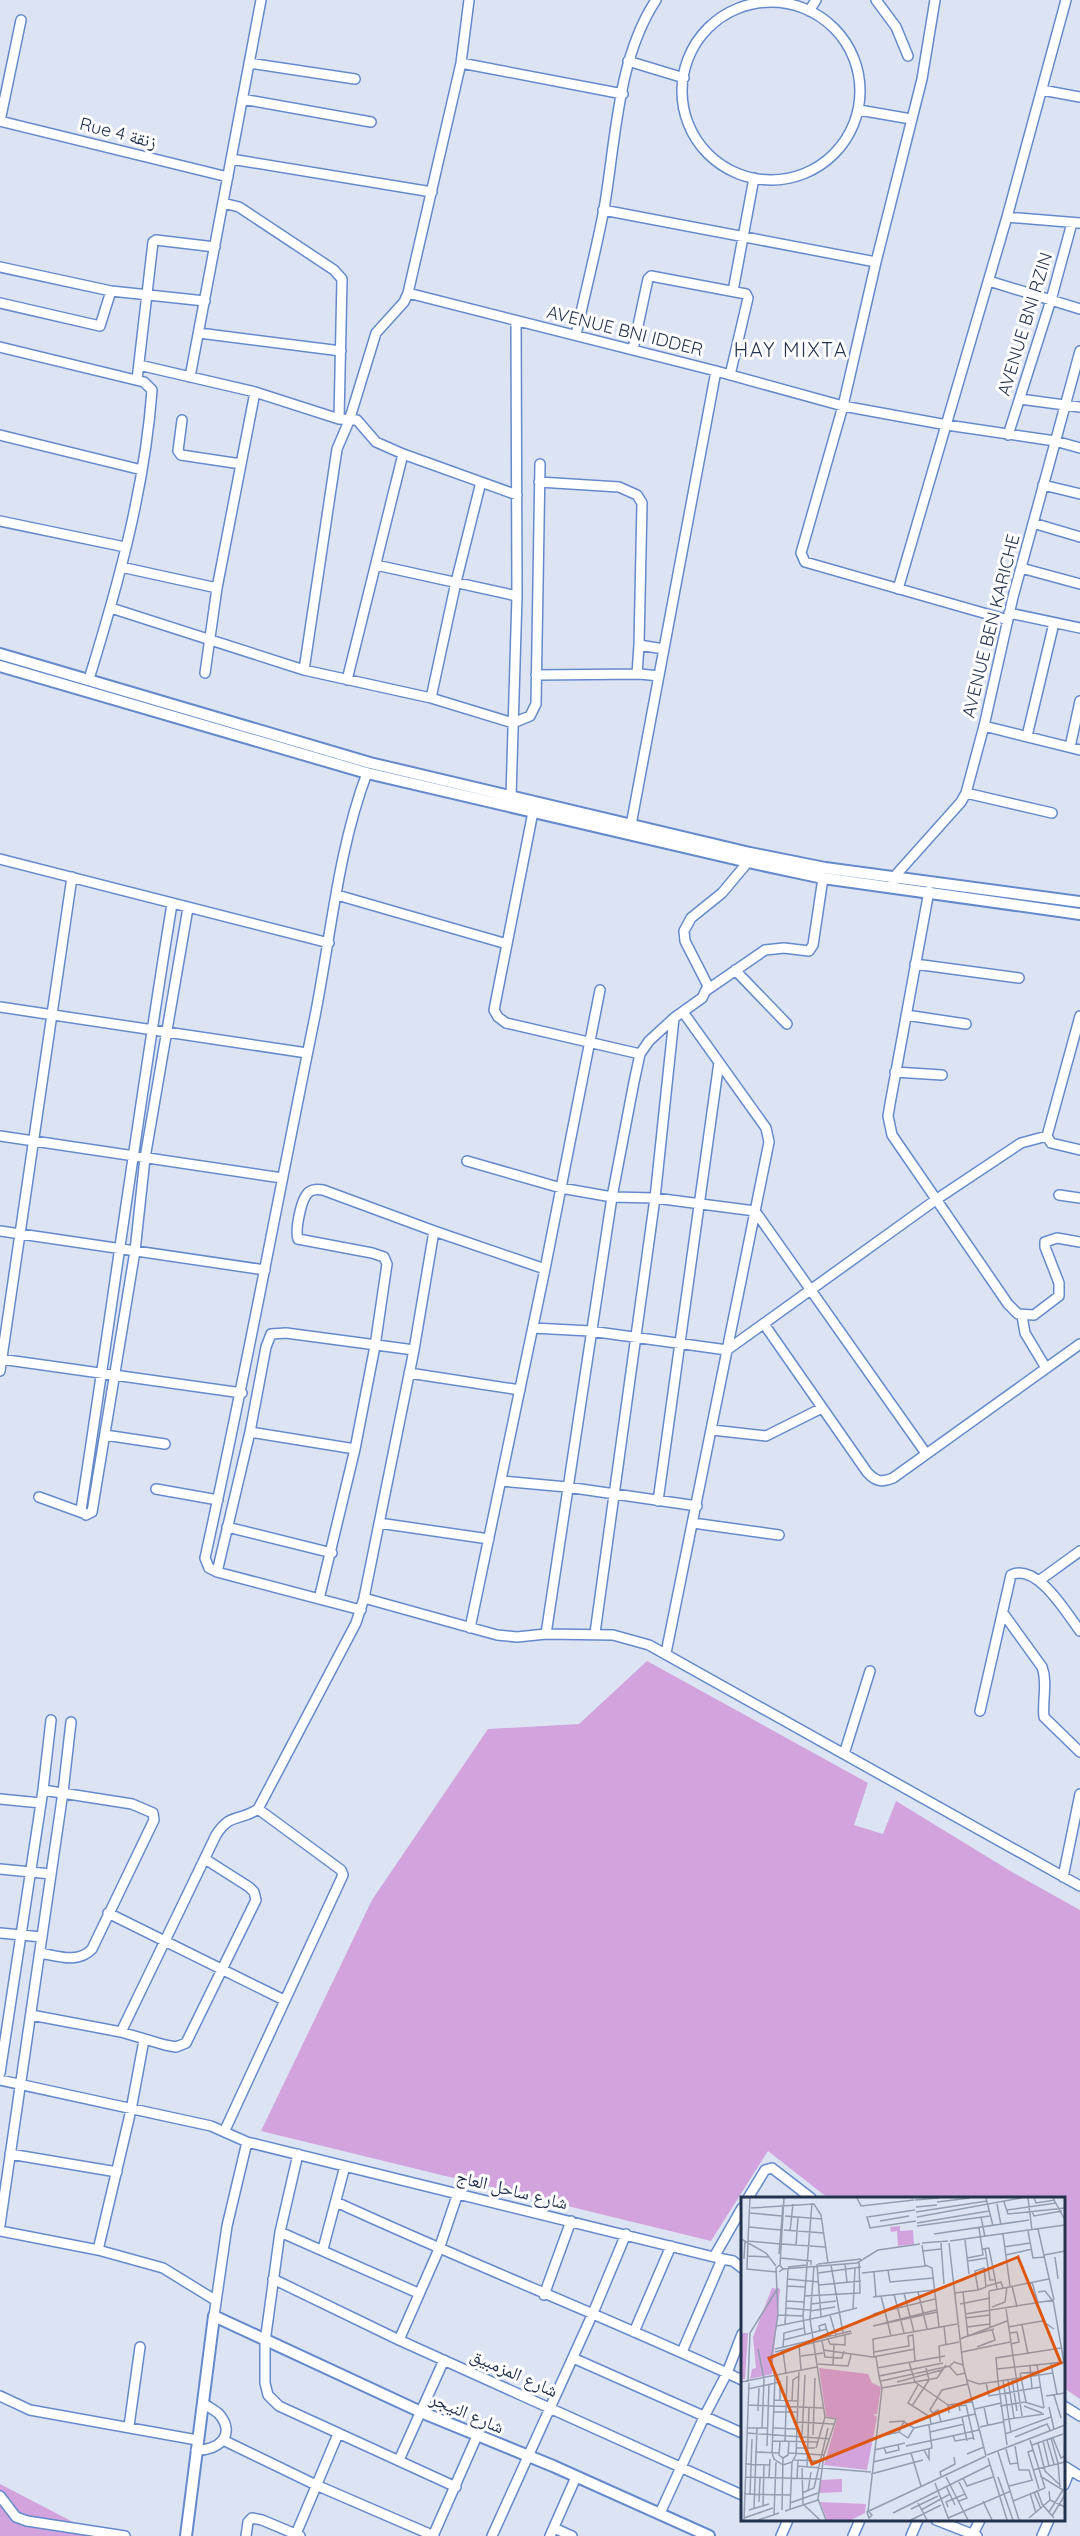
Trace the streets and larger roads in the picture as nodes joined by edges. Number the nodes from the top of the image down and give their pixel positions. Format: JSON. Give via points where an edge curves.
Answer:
{"nodes":[{"id":1,"x":261,"y":0,"type":"edge"},
{"id":2,"x":469,"y":0,"type":"edge"},
{"id":3,"x":646,"y":0,"type":"edge"},
{"id":4,"x":656,"y":0,"type":"edge"},
{"id":5,"x":816,"y":0,"type":"edge"},
{"id":6,"x":876,"y":0,"type":"edge"},
{"id":7,"x":935,"y":0,"type":"edge"},
{"id":8,"x":1066,"y":0,"type":"edge"},
{"id":9,"x":767,"y":1,"type":"edge"},
{"id":10,"x":810,"y":11,"type":"junction"},
{"id":11,"x":643,"y":19,"type":"junction"},
{"id":12,"x":21,"y":20,"type":"dead end"},
{"id":13,"x":908,"y":56,"type":"dead end"},
{"id":14,"x":628,"y":61,"type":"junction"},
{"id":15,"x":249,"y":63,"type":"junction"},
{"id":16,"x":461,"y":63,"type":"junction"},
{"id":17,"x":684,"y":78,"type":"junction"},
{"id":18,"x":355,"y":79,"type":"dead end"},
{"id":19,"x":1042,"y":90,"type":"junction"},
{"id":20,"x":623,"y":93,"type":"junction"},
{"id":21,"x":1080,"y":98,"type":"edge"},
{"id":22,"x":243,"y":99,"type":"junction"},
{"id":23,"x":859,"y":110,"type":"junction"},
{"id":24,"x":911,"y":119,"type":"junction"},
{"id":25,"x":0,"y":121,"type":"edge"},
{"id":26,"x":371,"y":122,"type":"dead end"},
{"id":27,"x":231,"y":159,"type":"junction"},
{"id":28,"x":228,"y":177,"type":"junction"},
{"id":29,"x":754,"y":178,"type":"junction"},
{"id":30,"x":432,"y":192,"type":"junction"},
{"id":31,"x":223,"y":203,"type":"junction"},
{"id":32,"x":603,"y":210,"type":"junction"},
{"id":33,"x":1007,"y":217,"type":"junction"},
{"id":34,"x":1076,"y":223,"type":"edge"},
{"id":35,"x":743,"y":236,"type":"junction"},
{"id":36,"x":215,"y":247,"type":"junction"},
{"id":37,"x":876,"y":262,"type":"junction"},
{"id":38,"x":0,"y":267,"type":"edge"},
{"id":39,"x":989,"y":281,"type":"junction"},
{"id":40,"x":111,"y":291,"type":"junction"},
{"id":41,"x":733,"y":291,"type":"junction"},
{"id":42,"x":408,"y":293,"type":"junction"},
{"id":43,"x":147,"y":295,"type":"junction"},
{"id":44,"x":1051,"y":300,"type":"junction"},
{"id":45,"x":205,"y":301,"type":"junction"},
{"id":46,"x":0,"y":303,"type":"edge"},
{"id":47,"x":1080,"y":309,"type":"edge"},
{"id":48,"x":516,"y":321,"type":"junction"},
{"id":49,"x":199,"y":333,"type":"junction"},
{"id":50,"x":576,"y":335,"type":"junction"},
{"id":51,"x":0,"y":347,"type":"edge"},
{"id":52,"x":633,"y":350,"type":"junction"},
{"id":53,"x":341,"y":351,"type":"junction"},
{"id":54,"x":1080,"y":352,"type":"edge"},
{"id":55,"x":139,"y":365,"type":"junction"},
{"id":56,"x":716,"y":371,"type":"junction"},
{"id":57,"x":730,"y":375,"type":"junction"},
{"id":58,"x":190,"y":377,"type":"junction"},
{"id":59,"x":137,"y":380,"type":"junction"},
{"id":60,"x":255,"y":392,"type":"junction"},
{"id":61,"x":1020,"y":399,"type":"junction"},
{"id":62,"x":1065,"y":404,"type":"junction"},
{"id":63,"x":843,"y":406,"type":"junction"},
{"id":64,"x":1080,"y":407,"type":"edge"},
{"id":65,"x":339,"y":418,"type":"junction"},
{"id":66,"x":182,"y":420,"type":"dead end"},
{"id":67,"x":349,"y":421,"type":"junction"},
{"id":68,"x":947,"y":425,"type":"junction"},
{"id":69,"x":0,"y":435,"type":"edge"},
{"id":70,"x":1008,"y":435,"type":"junction"},
{"id":71,"x":1055,"y":441,"type":"junction"},
{"id":72,"x":1080,"y":448,"type":"edge"},
{"id":73,"x":403,"y":454,"type":"junction"},
{"id":74,"x":241,"y":464,"type":"junction"},
{"id":75,"x":540,"y":464,"type":"dead end"},
{"id":76,"x":142,"y":470,"type":"junction"},
{"id":77,"x":481,"y":482,"type":"junction"},
{"id":78,"x":539,"y":482,"type":"junction"},
{"id":79,"x":1043,"y":485,"type":"junction"},
{"id":80,"x":1080,"y":494,"type":"edge"},
{"id":81,"x":517,"y":495,"type":"junction"},
{"id":82,"x":0,"y":522,"type":"edge"},
{"id":83,"x":1033,"y":523,"type":"junction"},
{"id":84,"x":1080,"y":537,"type":"edge"},
{"id":85,"x":126,"y":546,"type":"junction"},
{"id":86,"x":375,"y":565,"type":"junction"},
{"id":87,"x":121,"y":567,"type":"junction"},
{"id":88,"x":1021,"y":568,"type":"junction"},
{"id":89,"x":456,"y":582,"type":"junction"},
{"id":90,"x":1080,"y":584,"type":"edge"},
{"id":91,"x":218,"y":588,"type":"junction"},
{"id":92,"x":898,"y":589,"type":"junction"},
{"id":93,"x":517,"y":596,"type":"junction"},
{"id":94,"x":111,"y":608,"type":"junction"},
{"id":95,"x":1009,"y":616,"type":"junction"},
{"id":96,"x":1054,"y":623,"type":"junction"},
{"id":97,"x":1080,"y":628,"type":"edge"},
{"id":98,"x":211,"y":641,"type":"junction"},
{"id":99,"x":639,"y":645,"type":"junction"},
{"id":100,"x":663,"y":649,"type":"junction"},
{"id":101,"x":0,"y":654,"type":"edge"},
{"id":102,"x":0,"y":666,"type":"edge"},
{"id":103,"x":304,"y":670,"type":"junction"},
{"id":104,"x":205,"y":673,"type":"dead end"},
{"id":105,"x":637,"y":674,"type":"junction"},
{"id":106,"x":536,"y":675,"type":"junction"},
{"id":107,"x":659,"y":676,"type":"junction"},
{"id":108,"x":89,"y":679,"type":"junction"},
{"id":109,"x":347,"y":680,"type":"junction"},
{"id":110,"x":431,"y":698,"type":"junction"},
{"id":111,"x":1080,"y":701,"type":"edge"},
{"id":112,"x":513,"y":723,"type":"junction"},
{"id":113,"x":984,"y":726,"type":"junction"},
{"id":114,"x":1027,"y":736,"type":"junction"},
{"id":115,"x":1075,"y":749,"type":"edge"},
{"id":116,"x":368,"y":773,"type":"junction"},
{"id":117,"x":966,"y":793,"type":"junction"},
{"id":118,"x":511,"y":797,"type":"junction"},
{"id":119,"x":532,"y":812,"type":"junction"},
{"id":120,"x":1052,"y":813,"type":"dead end"},
{"id":121,"x":631,"y":825,"type":"junction"},
{"id":122,"x":0,"y":858,"type":"edge"},
{"id":123,"x":748,"y":862,"type":"junction"},
{"id":124,"x":72,"y":878,"type":"junction"},
{"id":125,"x":823,"y":878,"type":"junction"},
{"id":126,"x":893,"y":882,"type":"junction"},
{"id":127,"x":929,"y":891,"type":"junction"},
{"id":128,"x":337,"y":895,"type":"junction"},
{"id":129,"x":1080,"y":902,"type":"edge"},
{"id":130,"x":172,"y":904,"type":"junction"},
{"id":131,"x":188,"y":908,"type":"junction"},
{"id":132,"x":1080,"y":914,"type":"edge"},
{"id":133,"x":329,"y":943,"type":"junction"},
{"id":134,"x":507,"y":944,"type":"junction"},
{"id":135,"x":915,"y":964,"type":"junction"},
{"id":136,"x":735,"y":970,"type":"junction"},
{"id":137,"x":1019,"y":978,"type":"dead end"},
{"id":138,"x":600,"y":990,"type":"dead end"},
{"id":139,"x":707,"y":990,"type":"junction"},
{"id":140,"x":0,"y":1007,"type":"edge"},
{"id":141,"x":683,"y":1012,"type":"junction"},
{"id":142,"x":52,"y":1015,"type":"junction"},
{"id":143,"x":906,"y":1015,"type":"junction"},
{"id":144,"x":1080,"y":1016,"type":"edge"},
{"id":145,"x":674,"y":1018,"type":"junction"},
{"id":146,"x":787,"y":1024,"type":"dead end"},
{"id":147,"x":966,"y":1024,"type":"dead end"},
{"id":148,"x":152,"y":1030,"type":"junction"},
{"id":149,"x":166,"y":1032,"type":"junction"},
{"id":150,"x":591,"y":1042,"type":"junction"},
{"id":151,"x":307,"y":1053,"type":"junction"},
{"id":152,"x":640,"y":1054,"type":"junction"},
{"id":153,"x":719,"y":1062,"type":"junction"},
{"id":154,"x":895,"y":1072,"type":"junction"},
{"id":155,"x":942,"y":1075,"type":"dead end"},
{"id":156,"x":0,"y":1136,"type":"edge"},
{"id":157,"x":1047,"y":1136,"type":"junction"},
{"id":158,"x":34,"y":1141,"type":"junction"},
{"id":159,"x":1080,"y":1150,"type":"edge"},
{"id":160,"x":132,"y":1156,"type":"junction"},
{"id":161,"x":145,"y":1158,"type":"junction"},
{"id":162,"x":467,"y":1161,"type":"dead end"},
{"id":163,"x":282,"y":1178,"type":"junction"},
{"id":164,"x":561,"y":1188,"type":"junction"},
{"id":165,"x":1059,"y":1194,"type":"dead end"},
{"id":166,"x":612,"y":1197,"type":"junction"},
{"id":167,"x":655,"y":1198,"type":"junction"},
{"id":168,"x":1080,"y":1198,"type":"edge"},
{"id":169,"x":938,"y":1199,"type":"junction"},
{"id":170,"x":699,"y":1204,"type":"junction"},
{"id":171,"x":755,"y":1211,"type":"junction"},
{"id":172,"x":434,"y":1231,"type":"junction"},
{"id":173,"x":0,"y":1232,"type":"edge"},
{"id":174,"x":20,"y":1234,"type":"junction"},
{"id":175,"x":1080,"y":1242,"type":"edge"},
{"id":176,"x":121,"y":1249,"type":"junction"},
{"id":177,"x":135,"y":1251,"type":"junction"},
{"id":178,"x":545,"y":1269,"type":"junction"},
{"id":179,"x":265,"y":1270,"type":"junction"},
{"id":180,"x":810,"y":1290,"type":"junction"},
{"id":181,"x":1022,"y":1316,"type":"junction"},
{"id":182,"x":764,"y":1324,"type":"junction"},
{"id":183,"x":533,"y":1328,"type":"junction"},
{"id":184,"x":590,"y":1331,"type":"junction"},
{"id":185,"x":636,"y":1338,"type":"junction"},
{"id":186,"x":678,"y":1343,"type":"junction"},
{"id":187,"x":1080,"y":1344,"type":"edge"},
{"id":188,"x":375,"y":1346,"type":"junction"},
{"id":189,"x":414,"y":1350,"type":"junction"},
{"id":190,"x":727,"y":1350,"type":"junction"},
{"id":191,"x":1,"y":1359,"type":"edge"},
{"id":192,"x":1046,"y":1368,"type":"junction"},
{"id":193,"x":0,"y":1371,"type":"edge"},
{"id":194,"x":409,"y":1373,"type":"junction"},
{"id":195,"x":102,"y":1374,"type":"junction"},
{"id":196,"x":115,"y":1375,"type":"junction"},
{"id":197,"x":520,"y":1390,"type":"junction"},
{"id":198,"x":242,"y":1393,"type":"junction"},
{"id":199,"x":822,"y":1408,"type":"junction"},
{"id":200,"x":712,"y":1430,"type":"junction"},
{"id":201,"x":250,"y":1432,"type":"junction"},
{"id":202,"x":105,"y":1435,"type":"junction"},
{"id":203,"x":165,"y":1444,"type":"dead end"},
{"id":204,"x":355,"y":1449,"type":"junction"},
{"id":205,"x":926,"y":1452,"type":"junction"},
{"id":206,"x":501,"y":1481,"type":"junction"},
{"id":207,"x":567,"y":1487,"type":"junction"},
{"id":208,"x":156,"y":1489,"type":"dead end"},
{"id":209,"x":614,"y":1494,"type":"junction"},
{"id":210,"x":39,"y":1497,"type":"dead end"},
{"id":211,"x":218,"y":1500,"type":"junction"},
{"id":212,"x":658,"y":1501,"type":"junction"},
{"id":213,"x":697,"y":1506,"type":"junction"},
{"id":214,"x":83,"y":1513,"type":"junction"},
{"id":215,"x":379,"y":1523,"type":"junction"},
{"id":216,"x":693,"y":1523,"type":"junction"},
{"id":217,"x":227,"y":1527,"type":"junction"},
{"id":218,"x":779,"y":1535,"type":"dead end"},
{"id":219,"x":489,"y":1539,"type":"junction"},
{"id":220,"x":1080,"y":1551,"type":"edge"},
{"id":221,"x":332,"y":1553,"type":"junction"},
{"id":222,"x":217,"y":1572,"type":"junction"},
{"id":223,"x":1040,"y":1580,"type":"junction"},
{"id":224,"x":364,"y":1598,"type":"junction"},
{"id":225,"x":319,"y":1599,"type":"junction"},
{"id":226,"x":361,"y":1610,"type":"junction"},
{"id":227,"x":1003,"y":1613,"type":"junction"},
{"id":228,"x":470,"y":1628,"type":"junction"},
{"id":229,"x":1080,"y":1631,"type":"edge"},
{"id":230,"x":546,"y":1634,"type":"junction"},
{"id":231,"x":595,"y":1634,"type":"junction"},
{"id":232,"x":666,"y":1653,"type":"junction"},
{"id":233,"x":870,"y":1671,"type":"dead end"},
{"id":234,"x":981,"y":1711,"type":"dead end"},
{"id":235,"x":51,"y":1720,"type":"dead end"},
{"id":236,"x":71,"y":1722,"type":"dead end"},
{"id":237,"x":1080,"y":1752,"type":"edge"},
{"id":238,"x":844,"y":1754,"type":"junction"},
{"id":239,"x":43,"y":1790,"type":"junction"},
{"id":240,"x":63,"y":1792,"type":"junction"},
{"id":241,"x":1080,"y":1794,"type":"edge"},
{"id":242,"x":0,"y":1798,"type":"edge"},
{"id":243,"x":41,"y":1803,"type":"junction"},
{"id":244,"x":258,"y":1809,"type":"junction"},
{"id":245,"x":205,"y":1859,"type":"junction"},
{"id":246,"x":0,"y":1869,"type":"edge"},
{"id":247,"x":30,"y":1873,"type":"junction"},
{"id":248,"x":51,"y":1874,"type":"junction"},
{"id":249,"x":1064,"y":1877,"type":"junction"},
{"id":250,"x":1080,"y":1886,"type":"edge"},
{"id":251,"x":108,"y":1913,"type":"junction"},
{"id":252,"x":0,"y":1934,"type":"edge"},
{"id":253,"x":21,"y":1936,"type":"junction"},
{"id":254,"x":42,"y":1937,"type":"junction"},
{"id":255,"x":164,"y":1941,"type":"junction"},
{"id":256,"x":40,"y":1953,"type":"junction"},
{"id":257,"x":221,"y":1970,"type":"junction"},
{"id":258,"x":284,"y":2000,"type":"junction"},
{"id":259,"x":31,"y":2015,"type":"junction"},
{"id":260,"x":121,"y":2032,"type":"junction"},
{"id":261,"x":144,"y":2040,"type":"junction"},
{"id":262,"x":0,"y":2073,"type":"edge"},
{"id":263,"x":0,"y":2080,"type":"edge"},
{"id":264,"x":20,"y":2085,"type":"junction"},
{"id":265,"x":131,"y":2110,"type":"junction"},
{"id":266,"x":225,"y":2130,"type":"junction"},
{"id":267,"x":248,"y":2142,"type":"junction"},
{"id":268,"x":10,"y":2154,"type":"junction"},
{"id":269,"x":298,"y":2154,"type":"junction"},
{"id":270,"x":345,"y":2166,"type":"junction"},
{"id":271,"x":117,"y":2172,"type":"junction"},
{"id":272,"x":458,"y":2193,"type":"junction"},
{"id":273,"x":749,"y":2197,"type":"edge"},
{"id":274,"x":807,"y":2197,"type":"edge"},
{"id":275,"x":336,"y":2202,"type":"junction"},
{"id":276,"x":741,"y":2210,"type":"edge"},
{"id":277,"x":571,"y":2221,"type":"junction"},
{"id":278,"x":0,"y":2225,"type":"edge"},
{"id":279,"x":0,"y":2231,"type":"edge"},
{"id":280,"x":280,"y":2232,"type":"junction"},
{"id":281,"x":626,"y":2234,"type":"junction"},
{"id":282,"x":670,"y":2246,"type":"junction"},
{"id":283,"x":323,"y":2249,"type":"junction"},
{"id":284,"x":439,"y":2249,"type":"junction"},
{"id":285,"x":98,"y":2250,"type":"junction"},
{"id":286,"x":718,"y":2258,"type":"junction"},
{"id":287,"x":741,"y":2267,"type":"edge"},
{"id":288,"x":273,"y":2279,"type":"junction"},
{"id":289,"x":418,"y":2293,"type":"junction"},
{"id":290,"x":544,"y":2295,"type":"junction"},
{"id":291,"x":215,"y":2300,"type":"junction"},
{"id":292,"x":593,"y":2313,"type":"junction"},
{"id":293,"x":214,"y":2316,"type":"junction"},
{"id":294,"x":634,"y":2332,"type":"junction"},
{"id":295,"x":741,"y":2337,"type":"edge"},
{"id":296,"x":399,"y":2340,"type":"junction"},
{"id":297,"x":265,"y":2342,"type":"junction"},
{"id":298,"x":140,"y":2347,"type":"dead end"},
{"id":299,"x":682,"y":2352,"type":"junction"},
{"id":300,"x":573,"y":2358,"type":"junction"},
{"id":301,"x":444,"y":2360,"type":"junction"},
{"id":302,"x":728,"y":2373,"type":"junction"},
{"id":303,"x":741,"y":2380,"type":"edge"},
{"id":304,"x":0,"y":2396,"type":"edge"},
{"id":305,"x":203,"y":2403,"type":"junction"},
{"id":306,"x":1065,"y":2407,"type":"edge"},
{"id":307,"x":550,"y":2408,"type":"junction"},
{"id":308,"x":421,"y":2412,"type":"junction"},
{"id":309,"x":705,"y":2415,"type":"junction"},
{"id":310,"x":1080,"y":2416,"type":"edge"},
{"id":311,"x":129,"y":2426,"type":"junction"},
{"id":312,"x":741,"y":2433,"type":"edge"},
{"id":313,"x":338,"y":2434,"type":"junction"},
{"id":314,"x":477,"y":2436,"type":"junction"},
{"id":315,"x":223,"y":2440,"type":"junction"},
{"id":316,"x":196,"y":2445,"type":"junction"},
{"id":317,"x":528,"y":2456,"type":"junction"},
{"id":318,"x":399,"y":2460,"type":"junction"},
{"id":319,"x":681,"y":2467,"type":"junction"},
{"id":320,"x":1067,"y":2468,"type":"edge"},
{"id":321,"x":1080,"y":2476,"type":"edge"},
{"id":322,"x":576,"y":2477,"type":"junction"},
{"id":323,"x":316,"y":2485,"type":"junction"},
{"id":324,"x":456,"y":2487,"type":"junction"},
{"id":325,"x":741,"y":2495,"type":"edge"},
{"id":326,"x":0,"y":2496,"type":"edge"},
{"id":327,"x":660,"y":2513,"type":"junction"},
{"id":328,"x":788,"y":2521,"type":"edge"},
{"id":329,"x":860,"y":2521,"type":"edge"},
{"id":330,"x":918,"y":2521,"type":"edge"},
{"id":331,"x":939,"y":2521,"type":"edge"},
{"id":332,"x":980,"y":2521,"type":"edge"},
{"id":333,"x":1049,"y":2521,"type":"edge"},
{"id":334,"x":552,"y":2532,"type":"edge"},
{"id":335,"x":298,"y":2535,"type":"edge"},
{"id":336,"x":974,"y":2535,"type":"edge"},
{"id":337,"x":125,"y":2536,"type":"edge"},
{"id":338,"x":186,"y":2536,"type":"edge"},
{"id":339,"x":246,"y":2536,"type":"edge"},
{"id":340,"x":433,"y":2536,"type":"edge"},
{"id":341,"x":492,"y":2536,"type":"edge"},
{"id":342,"x":573,"y":2536,"type":"edge"},
{"id":343,"x":709,"y":2536,"type":"edge"},
{"id":344,"x":781,"y":2536,"type":"edge"},
{"id":345,"x":853,"y":2536,"type":"edge"},
{"id":346,"x":911,"y":2536,"type":"edge"},
{"id":347,"x":1042,"y":2536,"type":"edge"}],
"edges":[{"from":1,"to":15,"type":"street"},
{"from":2,"to":16,"type":"street"},
{"from":3,"to":11,"type":"street"},
{"from":4,"to":11,"type":"street"},
{"from":5,"to":10,"type":"street"},
{"from":6,"to":13,"type":"street","via":[[896,27]]},
{"from":7,"to":24,"type":"street"},
{"from":8,"to":19,"type":"street"},
{"from":9,"to":10,"type":"street"},
{"from":9,"to":17,"type":"street","via":[[746,5],[721,17],[701,37],[687,61]]},
{"from":10,"to":23,"type":"street","via":[[830,23],[852,50],[860,78]]},
{"from":11,"to":14,"type":"street"},
{"from":12,"to":25,"type":"street"},
{"from":14,"to":17,"type":"street"},
{"from":14,"to":20,"type":"street"},
{"from":15,"to":18,"type":"street"},
{"from":15,"to":22,"type":"street"},
{"from":16,"to":20,"type":"street"},
{"from":16,"to":30,"type":"street"},
{"from":17,"to":29,"type":"street","via":[[686,117],[698,142],[719,164]]},
{"from":19,"to":21,"type":"street"},
{"from":19,"to":33,"type":"street"},
{"from":20,"to":32,"type":"street"},
{"from":22,"to":26,"type":"street"},
{"from":22,"to":27,"type":"street"},
{"from":23,"to":24,"type":"street"},
{"from":23,"to":29,"type":"street","via":[[850,134],[831,158],[807,173],[776,180]]},
{"from":24,"to":37,"type":"street"},
{"from":25,"to":28,"type":"street","name":"Rue 4 زنقة"},
{"from":27,"to":28,"type":"street"},
{"from":27,"to":30,"type":"street"},
{"from":28,"to":31,"type":"street"},
{"from":29,"to":35,"type":"street"},
{"from":30,"to":42,"type":"street"},
{"from":31,"to":36,"type":"street"},
{"from":31,"to":53,"type":"street","via":[[239,207],[342,279]]},
{"from":32,"to":35,"type":"street"},
{"from":32,"to":50,"type":"street"},
{"from":33,"to":34,"type":"street"},
{"from":33,"to":39,"type":"street"},
{"from":34,"to":44,"type":"street","name":"AVENUE BNI RZIN"},
{"from":35,"to":37,"type":"street"},
{"from":35,"to":41,"type":"street"},
{"from":36,"to":43,"type":"street","via":[[154,240]]},
{"from":36,"to":45,"type":"street"},
{"from":37,"to":63,"type":"street"},
{"from":38,"to":40,"type":"street"},
{"from":39,"to":44,"type":"street"},
{"from":39,"to":68,"type":"street"},
{"from":40,"to":43,"type":"street"},
{"from":40,"to":46,"type":"street","via":[[99,326]]},
{"from":41,"to":52,"type":"street","via":[[649,277]]},
{"from":41,"to":57,"type":"street","via":[[748,298]]},
{"from":42,"to":48,"type":"street","name":"AVENUE BNI IDDER"},
{"from":42,"to":67,"type":"street","via":[[376,333]]},
{"from":43,"to":45,"type":"street"},
{"from":43,"to":55,"type":"street"},
{"from":44,"to":47,"type":"street"},
{"from":44,"to":61,"type":"street","name":"AVENUE BNI RZIN"},
{"from":45,"to":49,"type":"street"},
{"from":48,"to":50,"type":"street","name":"AVENUE BNI IDDER"},
{"from":48,"to":81,"type":"street"},
{"from":49,"to":53,"type":"street"},
{"from":49,"to":58,"type":"street"},
{"from":50,"to":52,"type":"street","name":"AVENUE BNI IDDER"},
{"from":51,"to":59,"type":"street"},
{"from":52,"to":56,"type":"street","name":"AVENUE BNI IDDER"},
{"from":53,"to":65,"type":"street"},
{"from":54,"to":62,"type":"street","name":"AVENUE BEN KARICHE"},
{"from":55,"to":58,"type":"street"},
{"from":55,"to":59,"type":"street"},
{"from":56,"to":57,"type":"street","name":"AVENUE BNI IDDER"},
{"from":56,"to":100,"type":"street"},
{"from":57,"to":63,"type":"street","name":"AVENUE BNI IDDER"},
{"from":58,"to":60,"type":"street"},
{"from":59,"to":76,"type":"street","via":[[148,383],[152,390]]},
{"from":60,"to":65,"type":"street"},
{"from":60,"to":74,"type":"street"},
{"from":61,"to":62,"type":"street"},
{"from":61,"to":70,"type":"street","name":"AVENUE BNI RZIN"},
{"from":62,"to":64,"type":"street"},
{"from":62,"to":71,"type":"street","name":"AVENUE BEN KARICHE"},
{"from":63,"to":68,"type":"street","name":"AVENUE BNI IDDER"},
{"from":63,"to":92,"type":"street","via":[[801,553],[805,562]]},
{"from":65,"to":67,"type":"street"},
{"from":66,"to":74,"type":"street","via":[[178,451],[181,455]]},
{"from":67,"to":73,"type":"street","via":[[360,422],[376,442]]},
{"from":67,"to":103,"type":"street","via":[[337,448]]},
{"from":68,"to":70,"type":"street","name":"AVENUE BNI IDDER"},
{"from":68,"to":92,"type":"street"},
{"from":69,"to":76,"type":"street"},
{"from":70,"to":71,"type":"street","name":"AVENUE BNI IDDER"},
{"from":71,"to":72,"type":"street","name":"AVENUE BNI IDDER"},
{"from":71,"to":79,"type":"street","name":"AVENUE BEN KARICHE"},
{"from":73,"to":77,"type":"street"},
{"from":73,"to":86,"type":"street"},
{"from":74,"to":91,"type":"street"},
{"from":75,"to":78,"type":"street"},
{"from":76,"to":85,"type":"street"},
{"from":77,"to":81,"type":"street"},
{"from":77,"to":89,"type":"street"},
{"from":78,"to":99,"type":"street","via":[[619,487],[637,495],[642,503]]},
{"from":78,"to":106,"type":"street"},
{"from":79,"to":80,"type":"street"},
{"from":79,"to":83,"type":"street","name":"AVENUE BEN KARICHE"},
{"from":81,"to":93,"type":"street"},
{"from":82,"to":85,"type":"street"},
{"from":83,"to":84,"type":"street"},
{"from":83,"to":88,"type":"street","name":"AVENUE BEN KARICHE"},
{"from":85,"to":87,"type":"street"},
{"from":86,"to":89,"type":"street"},
{"from":86,"to":109,"type":"street"},
{"from":87,"to":91,"type":"street"},
{"from":87,"to":94,"type":"street"},
{"from":88,"to":90,"type":"street"},
{"from":88,"to":95,"type":"street","name":"AVENUE BEN KARICHE"},
{"from":89,"to":93,"type":"street"},
{"from":89,"to":110,"type":"street"},
{"from":91,"to":98,"type":"street"},
{"from":92,"to":95,"type":"street"},
{"from":93,"to":112,"type":"street"},
{"from":94,"to":98,"type":"street"},
{"from":94,"to":108,"type":"street"},
{"from":95,"to":96,"type":"street"},
{"from":95,"to":113,"type":"street","name":"AVENUE BEN KARICHE"},
{"from":96,"to":97,"type":"street"},
{"from":96,"to":114,"type":"street"},
{"from":98,"to":103,"type":"street"},
{"from":98,"to":104,"type":"street"},
{"from":99,"to":100,"type":"street"},
{"from":99,"to":105,"type":"street"},
{"from":100,"to":107,"type":"street"},
{"from":101,"to":108,"type":"street"},
{"from":102,"to":116,"type":"street"},
{"from":103,"to":109,"type":"street"},
{"from":105,"to":106,"type":"street"},
{"from":105,"to":107,"type":"street"},
{"from":106,"to":112,"type":"street","via":[[534,711]]},
{"from":107,"to":121,"type":"street"},
{"from":108,"to":118,"type":"street","via":[[370,763]]},
{"from":109,"to":110,"type":"street"},
{"from":110,"to":112,"type":"street"},
{"from":111,"to":115,"type":"street"},
{"from":112,"to":118,"type":"street"},
{"from":113,"to":114,"type":"street"},
{"from":113,"to":117,"type":"street","name":"AVENUE BEN KARICHE"},
{"from":114,"to":115,"type":"street"},
{"from":116,"to":119,"type":"street"},
{"from":116,"to":128,"type":"street","via":[[353,814]]},
{"from":117,"to":120,"type":"street"},
{"from":117,"to":126,"type":"street","name":"AVENUE BEN KARICHE"},
{"from":118,"to":121,"type":"street"},
{"from":119,"to":123,"type":"street"},
{"from":119,"to":134,"type":"street"},
{"from":121,"to":126,"type":"street"},
{"from":122,"to":124,"type":"street"},
{"from":123,"to":125,"type":"street"},
{"from":123,"to":139,"type":"street","via":[[722,893],[691,918],[684,931],[685,941],[707,980]]},
{"from":124,"to":130,"type":"street"},
{"from":124,"to":142,"type":"street"},
{"from":125,"to":126,"type":"street"},
{"from":125,"to":136,"type":"street","via":[[809,951],[765,950]]},
{"from":126,"to":127,"type":"street"},
{"from":126,"to":129,"type":"street"},
{"from":127,"to":132,"type":"street"},
{"from":127,"to":135,"type":"street"},
{"from":128,"to":133,"type":"street"},
{"from":128,"to":134,"type":"street"},
{"from":130,"to":131,"type":"street"},
{"from":130,"to":148,"type":"street"},
{"from":131,"to":133,"type":"street"},
{"from":131,"to":149,"type":"street"},
{"from":133,"to":151,"type":"street"},
{"from":134,"to":150,"type":"street","via":[[494,1010],[498,1017],[506,1023]]},
{"from":135,"to":137,"type":"street"},
{"from":135,"to":143,"type":"street"},
{"from":136,"to":139,"type":"street"},
{"from":136,"to":146,"type":"street"},
{"from":138,"to":150,"type":"street"},
{"from":139,"to":141,"type":"street"},
{"from":140,"to":142,"type":"street"},
{"from":141,"to":145,"type":"street"},
{"from":141,"to":153,"type":"street"},
{"from":142,"to":148,"type":"street"},
{"from":142,"to":158,"type":"street"},
{"from":143,"to":147,"type":"street"},
{"from":143,"to":154,"type":"street"},
{"from":144,"to":157,"type":"street"},
{"from":145,"to":152,"type":"street"},
{"from":145,"to":167,"type":"street"},
{"from":148,"to":149,"type":"street"},
{"from":148,"to":160,"type":"street"},
{"from":149,"to":151,"type":"street"},
{"from":149,"to":161,"type":"street"},
{"from":150,"to":152,"type":"street"},
{"from":150,"to":164,"type":"street"},
{"from":151,"to":163,"type":"street"},
{"from":152,"to":166,"type":"street"},
{"from":153,"to":170,"type":"street"},
{"from":153,"to":171,"type":"street","via":[[769,1136]]},
{"from":154,"to":155,"type":"street"},
{"from":154,"to":169,"type":"street","via":[[889,1125],[892,1135]]},
{"from":156,"to":158,"type":"street"},
{"from":157,"to":159,"type":"street","via":[[1051,1143]]},
{"from":157,"to":169,"type":"street","via":[[1022,1143]]},
{"from":158,"to":160,"type":"street"},
{"from":158,"to":174,"type":"street"},
{"from":160,"to":161,"type":"street"},
{"from":160,"to":176,"type":"street"},
{"from":161,"to":163,"type":"street"},
{"from":161,"to":177,"type":"street"},
{"from":162,"to":164,"type":"street"},
{"from":163,"to":179,"type":"street"},
{"from":164,"to":166,"type":"street"},
{"from":164,"to":178,"type":"street"},
{"from":165,"to":168,"type":"street"},
{"from":166,"to":167,"type":"street"},
{"from":166,"to":184,"type":"street"},
{"from":167,"to":170,"type":"street"},
{"from":167,"to":185,"type":"street"},
{"from":169,"to":180,"type":"street"},
{"from":169,"to":181,"type":"street","via":[[1008,1304]]},
{"from":170,"to":171,"type":"street"},
{"from":170,"to":186,"type":"street"},
{"from":171,"to":180,"type":"street"},
{"from":171,"to":190,"type":"street"},
{"from":172,"to":178,"type":"street"},
{"from":172,"to":188,"type":"street","via":[[323,1190],[313,1190],[304,1198],[296,1230],[298,1239],[385,1259],[387,1273]]},
{"from":172,"to":189,"type":"street"},
{"from":173,"to":174,"type":"street"},
{"from":174,"to":176,"type":"street"},
{"from":174,"to":191,"type":"street"},
{"from":175,"to":181,"type":"street","via":[[1045,1242],[1059,1283],[1059,1296],[1034,1315]]},
{"from":176,"to":177,"type":"street"},
{"from":176,"to":195,"type":"street"},
{"from":177,"to":179,"type":"street"},
{"from":177,"to":196,"type":"street"},
{"from":178,"to":183,"type":"street"},
{"from":179,"to":198,"type":"street"},
{"from":180,"to":182,"type":"street"},
{"from":180,"to":205,"type":"street"},
{"from":181,"to":192,"type":"street","via":[[1025,1333]]},
{"from":182,"to":190,"type":"street"},
{"from":182,"to":199,"type":"street"},
{"from":183,"to":184,"type":"street"},
{"from":183,"to":197,"type":"street"},
{"from":184,"to":185,"type":"street"},
{"from":184,"to":207,"type":"street"},
{"from":185,"to":186,"type":"street"},
{"from":185,"to":209,"type":"street"},
{"from":186,"to":190,"type":"street"},
{"from":186,"to":212,"type":"street"},
{"from":187,"to":192,"type":"street"},
{"from":188,"to":189,"type":"street"},
{"from":188,"to":201,"type":"street","via":[[272,1334],[266,1347]]},
{"from":188,"to":204,"type":"street"},
{"from":189,"to":194,"type":"street"},
{"from":190,"to":200,"type":"street"},
{"from":191,"to":193,"type":"street"},
{"from":191,"to":195,"type":"street"},
{"from":192,"to":205,"type":"street"},
{"from":194,"to":197,"type":"street"},
{"from":194,"to":215,"type":"street"},
{"from":195,"to":196,"type":"street"},
{"from":195,"to":214,"type":"street"},
{"from":196,"to":198,"type":"street"},
{"from":196,"to":202,"type":"street"},
{"from":197,"to":206,"type":"street"},
{"from":198,"to":211,"type":"street"},
{"from":199,"to":200,"type":"street","via":[[766,1436]]},
{"from":199,"to":205,"type":"street","via":[[867,1472],[879,1481],[893,1478]]},
{"from":200,"to":213,"type":"street"},
{"from":201,"to":204,"type":"street"},
{"from":201,"to":217,"type":"street"},
{"from":202,"to":203,"type":"street"},
{"from":202,"to":214,"type":"street","via":[[92,1512]]},
{"from":204,"to":221,"type":"street"},
{"from":206,"to":207,"type":"street"},
{"from":206,"to":219,"type":"street"},
{"from":207,"to":209,"type":"street"},
{"from":207,"to":230,"type":"street"},
{"from":208,"to":211,"type":"street"},
{"from":209,"to":212,"type":"street"},
{"from":209,"to":231,"type":"street"},
{"from":210,"to":214,"type":"street"},
{"from":211,"to":222,"type":"street","via":[[206,1558],[209,1568]]},
{"from":212,"to":213,"type":"street"},
{"from":213,"to":216,"type":"street"},
{"from":215,"to":219,"type":"street"},
{"from":215,"to":224,"type":"street"},
{"from":216,"to":218,"type":"street"},
{"from":216,"to":232,"type":"street"},
{"from":217,"to":221,"type":"street"},
{"from":217,"to":222,"type":"street"},
{"from":219,"to":228,"type":"street"},
{"from":220,"to":223,"type":"street"},
{"from":221,"to":225,"type":"street"},
{"from":222,"to":225,"type":"street"},
{"from":223,"to":227,"type":"street","via":[[1024,1573],[1011,1575]]},
{"from":223,"to":229,"type":"street"},
{"from":224,"to":226,"type":"street"},
{"from":224,"to":228,"type":"street"},
{"from":225,"to":226,"type":"street"},
{"from":226,"to":244,"type":"street"},
{"from":227,"to":234,"type":"street"},
{"from":227,"to":237,"type":"street","via":[[1042,1666],[1044,1717]]},
{"from":228,"to":230,"type":"street","via":[[508,1637]]},
{"from":230,"to":231,"type":"street"},
{"from":231,"to":232,"type":"street","via":[[630,1638]]},
{"from":232,"to":238,"type":"street"},
{"from":233,"to":238,"type":"street"},
{"from":235,"to":239,"type":"street"},
{"from":236,"to":240,"type":"street"},
{"from":238,"to":249,"type":"street"},
{"from":239,"to":240,"type":"street"},
{"from":239,"to":243,"type":"street"},
{"from":240,"to":248,"type":"street"},
{"from":240,"to":251,"type":"street","via":[[132,1804],[153,1813],[152,1827]]},
{"from":241,"to":249,"type":"street"},
{"from":242,"to":243,"type":"street"},
{"from":243,"to":247,"type":"street"},
{"from":244,"to":245,"type":"street","via":[[249,1816],[226,1821]]},
{"from":244,"to":258,"type":"street","via":[[343,1873]]},
{"from":245,"to":255,"type":"street"},
{"from":245,"to":257,"type":"street","via":[[249,1887],[255,1896],[254,1906]]},
{"from":246,"to":247,"type":"street"},
{"from":247,"to":248,"type":"street"},
{"from":247,"to":253,"type":"street"},
{"from":248,"to":254,"type":"street"},
{"from":249,"to":250,"type":"street"},
{"from":251,"to":255,"type":"street"},
{"from":251,"to":256,"type":"street","via":[[92,1949],[84,1956]]},
{"from":252,"to":253,"type":"street"},
{"from":253,"to":254,"type":"street"},
{"from":253,"to":262,"type":"street"},
{"from":254,"to":256,"type":"street"},
{"from":255,"to":257,"type":"street"},
{"from":255,"to":260,"type":"street"},
{"from":256,"to":259,"type":"street"},
{"from":257,"to":258,"type":"street"},
{"from":257,"to":261,"type":"street","via":[[186,2043],[176,2047]]},
{"from":258,"to":266,"type":"street"},
{"from":259,"to":260,"type":"street"},
{"from":259,"to":264,"type":"street"},
{"from":260,"to":261,"type":"street"},
{"from":261,"to":265,"type":"street"},
{"from":263,"to":264,"type":"street","name":"شارع ساحل العاج"},
{"from":264,"to":265,"type":"street","name":"شارع ساحل العاج"},
{"from":264,"to":268,"type":"street"},
{"from":265,"to":266,"type":"street","name":"شارع ساحل العاج"},
{"from":265,"to":271,"type":"street"},
{"from":266,"to":267,"type":"street","name":"شارع ساحل العاج"},
{"from":267,"to":269,"type":"street","name":"شارع ساحل العاج"},
{"from":267,"to":291,"type":"street","via":[[227,2226]]},
{"from":268,"to":271,"type":"street"},
{"from":268,"to":278,"type":"street"},
{"from":269,"to":270,"type":"street","name":"شارع ساحل العاج"},
{"from":269,"to":280,"type":"street"},
{"from":270,"to":272,"type":"street","name":"شارع ساحل العاج"},
{"from":270,"to":275,"type":"street"},
{"from":271,"to":285,"type":"street"},
{"from":272,"to":277,"type":"street","name":"شارع ساحل العاج"},
{"from":272,"to":284,"type":"street"},
{"from":273,"to":274,"type":"street","via":[[765,2170],[771,2168]]},
{"from":275,"to":283,"type":"street"},
{"from":275,"to":284,"type":"street"},
{"from":276,"to":286,"type":"street"},
{"from":277,"to":281,"type":"street","name":"شارع ساحل العاج"},
{"from":277,"to":290,"type":"street"},
{"from":279,"to":285,"type":"street"},
{"from":280,"to":283,"type":"street"},
{"from":280,"to":288,"type":"street"},
{"from":281,"to":282,"type":"street","name":"شارع ساحل العاج"},
{"from":281,"to":292,"type":"street"},
{"from":282,"to":286,"type":"street","name":"شارع ساحل العاج"},
{"from":282,"to":294,"type":"street"},
{"from":283,"to":289,"type":"street"},
{"from":284,"to":289,"type":"street"},
{"from":284,"to":290,"type":"street"},
{"from":285,"to":291,"type":"street","via":[[164,2268]]},
{"from":286,"to":287,"type":"street","name":"شارع ساحل العاج"},
{"from":286,"to":299,"type":"street"},
{"from":288,"to":296,"type":"street","name":"شارع المزمبيق"},
{"from":288,"to":297,"type":"street"},
{"from":289,"to":296,"type":"street"},
{"from":290,"to":292,"type":"street"},
{"from":291,"to":293,"type":"street"},
{"from":292,"to":294,"type":"street"},
{"from":292,"to":300,"type":"street"},
{"from":293,"to":297,"type":"street","name":"شارع النيجر"},
{"from":293,"to":305,"type":"street"},
{"from":294,"to":299,"type":"street"},
{"from":295,"to":302,"type":"street"},
{"from":296,"to":301,"type":"street","name":"شارع المزمبيق"},
{"from":297,"to":308,"type":"street","name":"شارع النيجر"},
{"from":297,"to":313,"type":"street","via":[[265,2383],[273,2402]]},
{"from":298,"to":311,"type":"street"},
{"from":299,"to":302,"type":"street"},
{"from":300,"to":307,"type":"street"},
{"from":300,"to":309,"type":"street"},
{"from":301,"to":307,"type":"street","name":"شارع المزمبيق"},
{"from":301,"to":308,"type":"street"},
{"from":302,"to":303,"type":"street"},
{"from":302,"to":309,"type":"street"},
{"from":304,"to":311,"type":"street","via":[[30,2410]]},
{"from":305,"to":315,"type":"street","via":[[221,2417]]},
{"from":305,"to":316,"type":"street"},
{"from":306,"to":310,"type":"street"},
{"from":307,"to":317,"type":"street"},
{"from":307,"to":319,"type":"street","name":"شارع المزمبيق"},
{"from":308,"to":314,"type":"street","name":"شارع النيجر"},
{"from":308,"to":318,"type":"street"},
{"from":309,"to":312,"type":"street"},
{"from":309,"to":319,"type":"street"},
{"from":311,"to":316,"type":"street"},
{"from":313,"to":318,"type":"street"},
{"from":313,"to":323,"type":"street"},
{"from":314,"to":317,"type":"street","name":"شارع النيجر"},
{"from":314,"to":324,"type":"street"},
{"from":315,"to":316,"type":"street","via":[[213,2449]]},
{"from":315,"to":323,"type":"street"},
{"from":316,"to":338,"type":"street"},
{"from":317,"to":322,"type":"street","name":"شارع النيجر"},
{"from":317,"to":341,"type":"street"},
{"from":318,"to":324,"type":"street"},
{"from":319,"to":325,"type":"street","name":"شارع المزمبيق"},
{"from":319,"to":327,"type":"street"},
{"from":320,"to":321,"type":"street"},
{"from":322,"to":327,"type":"street","name":"شارع النيجر"},
{"from":322,"to":334,"type":"street"},
{"from":323,"to":335,"type":"street"},
{"from":323,"to":340,"type":"street"},
{"from":324,"to":340,"type":"street"},
{"from":326,"to":337,"type":"street","via":[[16,2517],[27,2521]]},
{"from":327,"to":343,"type":"street","name":"شارع النيجر"},
{"from":328,"to":344,"type":"street"},
{"from":329,"to":345,"type":"street"},
{"from":330,"to":346,"type":"street"},
{"from":331,"to":336,"type":"street"},
{"from":332,"to":336,"type":"street"},
{"from":333,"to":347,"type":"street"},
{"from":334,"to":342,"type":"street"},
{"from":335,"to":339,"type":"street","via":[[252,2518]]}]}
